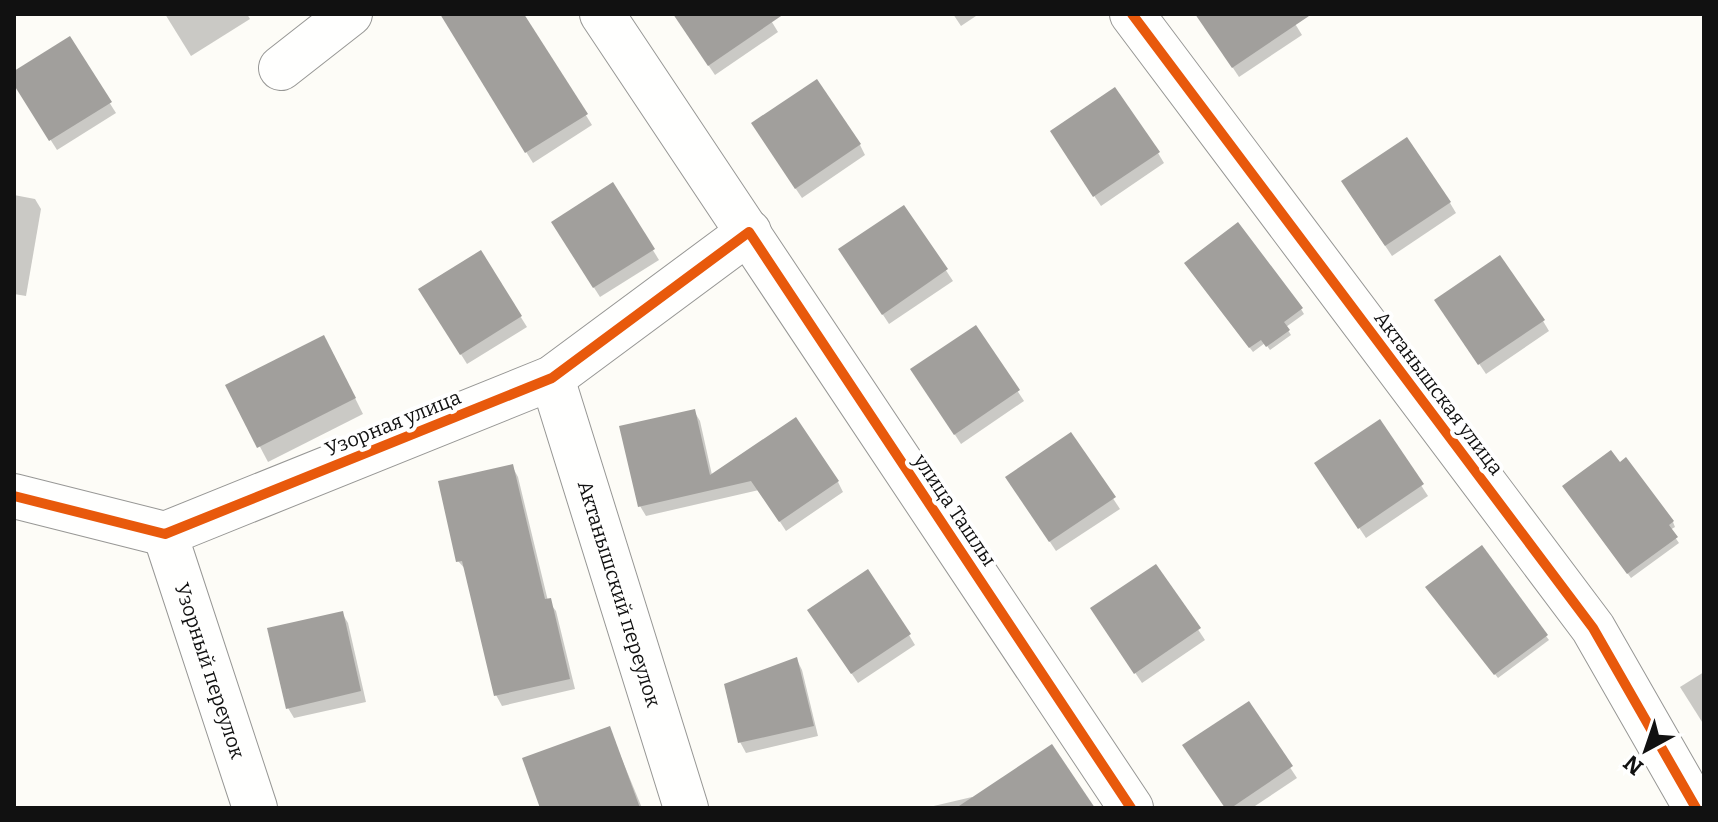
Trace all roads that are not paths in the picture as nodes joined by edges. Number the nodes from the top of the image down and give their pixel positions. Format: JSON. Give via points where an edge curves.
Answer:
{"nodes":[{"id":1,"x":350,"y":14,"type":"edge"},
{"id":2,"x":602,"y":14,"type":"edge"},
{"id":3,"x":1132,"y":14,"type":"edge"},
{"id":4,"x":281,"y":68,"type":"dead end"},
{"id":5,"x":749,"y":232,"type":"junction"},
{"id":6,"x":552,"y":378,"type":"junction"},
{"id":7,"x":14,"y":496,"type":"edge"},
{"id":8,"x":165,"y":534,"type":"junction"},
{"id":9,"x":255,"y":808,"type":"edge"},
{"id":10,"x":686,"y":808,"type":"edge"},
{"id":11,"x":1131,"y":808,"type":"edge"},
{"id":12,"x":1696,"y":808,"type":"edge"}],
"edges":[{"from":1,"to":4,"type":"street"},
{"from":2,"to":5,"type":"street","name":"улица Ташлы"},
{"from":3,"to":12,"type":"street","name":"Актанышская улица","via":[[1593,628]]},
{"from":5,"to":6,"type":"street","name":"Узорная улица"},
{"from":5,"to":11,"type":"street","name":"улица Ташлы"},
{"from":6,"to":8,"type":"street","name":"Узорная улица"},
{"from":6,"to":10,"type":"street","name":"Актанышский переулок"},
{"from":7,"to":8,"type":"street"},
{"from":8,"to":9,"type":"street","name":"Узорный переулок"}]}
